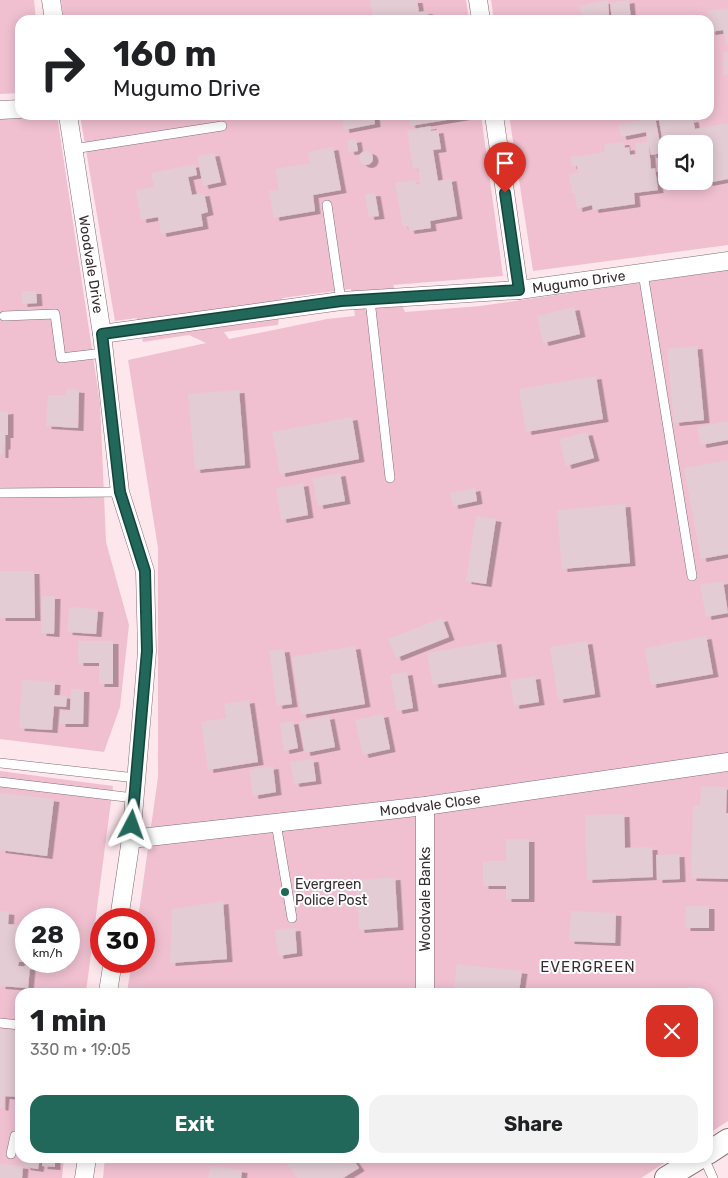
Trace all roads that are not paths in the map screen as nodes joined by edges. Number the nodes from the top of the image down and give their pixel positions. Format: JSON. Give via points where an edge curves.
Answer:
{"nodes":[{"id":1,"x":55,"y":0,"type":"edge"},
{"id":2,"x":478,"y":0,"type":"edge"},
{"id":3,"x":54,"y":15,"type":"edge"},
{"id":4,"x":480,"y":15,"type":"edge"},
{"id":5,"x":15,"y":109,"type":"edge"},
{"id":6,"x":0,"y":110,"type":"edge"},
{"id":7,"x":69,"y":120,"type":"edge"},
{"id":8,"x":495,"y":120,"type":"edge"},
{"id":9,"x":222,"y":126,"type":"dead end"},
{"id":10,"x":73,"y":148,"type":"junction"},
{"id":11,"x":327,"y":205,"type":"dead end"},
{"id":12,"x":728,"y":261,"type":"edge"},
{"id":13,"x":643,"y":273,"type":"junction"},
{"id":14,"x":519,"y":290,"type":"junction"},
{"id":15,"x":370,"y":300,"type":"junction"},
{"id":16,"x":341,"y":301,"type":"junction"},
{"id":17,"x":4,"y":316,"type":"dead end"},
{"id":18,"x":102,"y":334,"type":"junction"},
{"id":19,"x":104,"y":353,"type":"junction"},
{"id":20,"x":390,"y":478,"type":"dead end"},
{"id":21,"x":120,"y":492,"type":"junction"},
{"id":22,"x":0,"y":493,"type":"edge"},
{"id":23,"x":692,"y":576,"type":"dead end"},
{"id":24,"x":728,"y":762,"type":"edge"},
{"id":25,"x":0,"y":763,"type":"edge"},
{"id":26,"x":136,"y":778,"type":"junction"},
{"id":27,"x":0,"y":782,"type":"edge"},
{"id":28,"x":134,"y":798,"type":"junction"},
{"id":29,"x":425,"y":806,"type":"junction"},
{"id":30,"x":276,"y":823,"type":"junction"},
{"id":31,"x":130,"y":839,"type":"junction"},
{"id":32,"x":121,"y":908,"type":"edge"},
{"id":33,"x":292,"y":918,"type":"dead end"},
{"id":34,"x":111,"y":973,"type":"edge"},
{"id":35,"x":109,"y":988,"type":"edge"},
{"id":36,"x":425,"y":988,"type":"edge"},
{"id":37,"x":0,"y":1023,"type":"edge"},
{"id":38,"x":15,"y":1025,"type":"edge"},
{"id":39,"x":15,"y":1136,"type":"edge"},
{"id":40,"x":728,"y":1140,"type":"edge"},
{"id":41,"x":713,"y":1149,"type":"edge"},
{"id":42,"x":11,"y":1154,"type":"dead end"},
{"id":43,"x":86,"y":1163,"type":"edge"},
{"id":44,"x":691,"y":1163,"type":"edge"},
{"id":45,"x":706,"y":1163,"type":"edge"},
{"id":46,"x":84,"y":1178,"type":"edge"},
{"id":47,"x":666,"y":1178,"type":"edge"},
{"id":48,"x":713,"y":1178,"type":"edge"}],
"edges":[{"from":1,"to":3,"type":"street"},
{"from":2,"to":4,"type":"street"},
{"from":5,"to":6,"type":"street"},
{"from":7,"to":10,"type":"street","name":"Woodvale Drive"},
{"from":8,"to":14,"type":"street"},
{"from":9,"to":10,"type":"lane"},
{"from":10,"to":18,"type":"street","name":"Woodvale Drive"},
{"from":11,"to":16,"type":"lane"},
{"from":12,"to":13,"type":"street","name":"Mugumo Drive"},
{"from":13,"to":14,"type":"street","name":"Mugumo Drive"},
{"from":13,"to":23,"type":"lane"},
{"from":14,"to":15,"type":"street","name":"Mugumo Drive"},
{"from":15,"to":16,"type":"street","name":"Mugumo Drive"},
{"from":15,"to":20,"type":"lane"},
{"from":16,"to":18,"type":"street","name":"Mugumo Drive"},
{"from":17,"to":19,"type":"lane","via":[[55,314],[61,358]]},
{"from":18,"to":19,"type":"street","name":"Woodvale Drive"},
{"from":19,"to":21,"type":"street","name":"Woodvale Drive"},
{"from":21,"to":22,"type":"lane"},
{"from":21,"to":26,"type":"street","name":"Woodvale Drive","via":[[145,571],[147,651]]},
{"from":24,"to":29,"type":"street","name":"Moodvale Close"},
{"from":25,"to":26,"type":"lane"},
{"from":26,"to":28,"type":"street","name":"Woodvale Drive"},
{"from":27,"to":28,"type":"lane"},
{"from":28,"to":31,"type":"street","name":"Woodvale Drive"},
{"from":29,"to":30,"type":"street","name":"Moodvale Close"},
{"from":29,"to":36,"type":"street","name":"Woodvale Banks"},
{"from":30,"to":31,"type":"street","name":"Moodvale Close"},
{"from":30,"to":33,"type":"lane"},
{"from":31,"to":32,"type":"street","name":"Woodvale Drive"},
{"from":34,"to":35,"type":"street"},
{"from":37,"to":38,"type":"lane"},
{"from":39,"to":42,"type":"lane"},
{"from":40,"to":41,"type":"street"},
{"from":43,"to":46,"type":"street"},
{"from":44,"to":47,"type":"street"},
{"from":45,"to":48,"type":"lane"}]}
